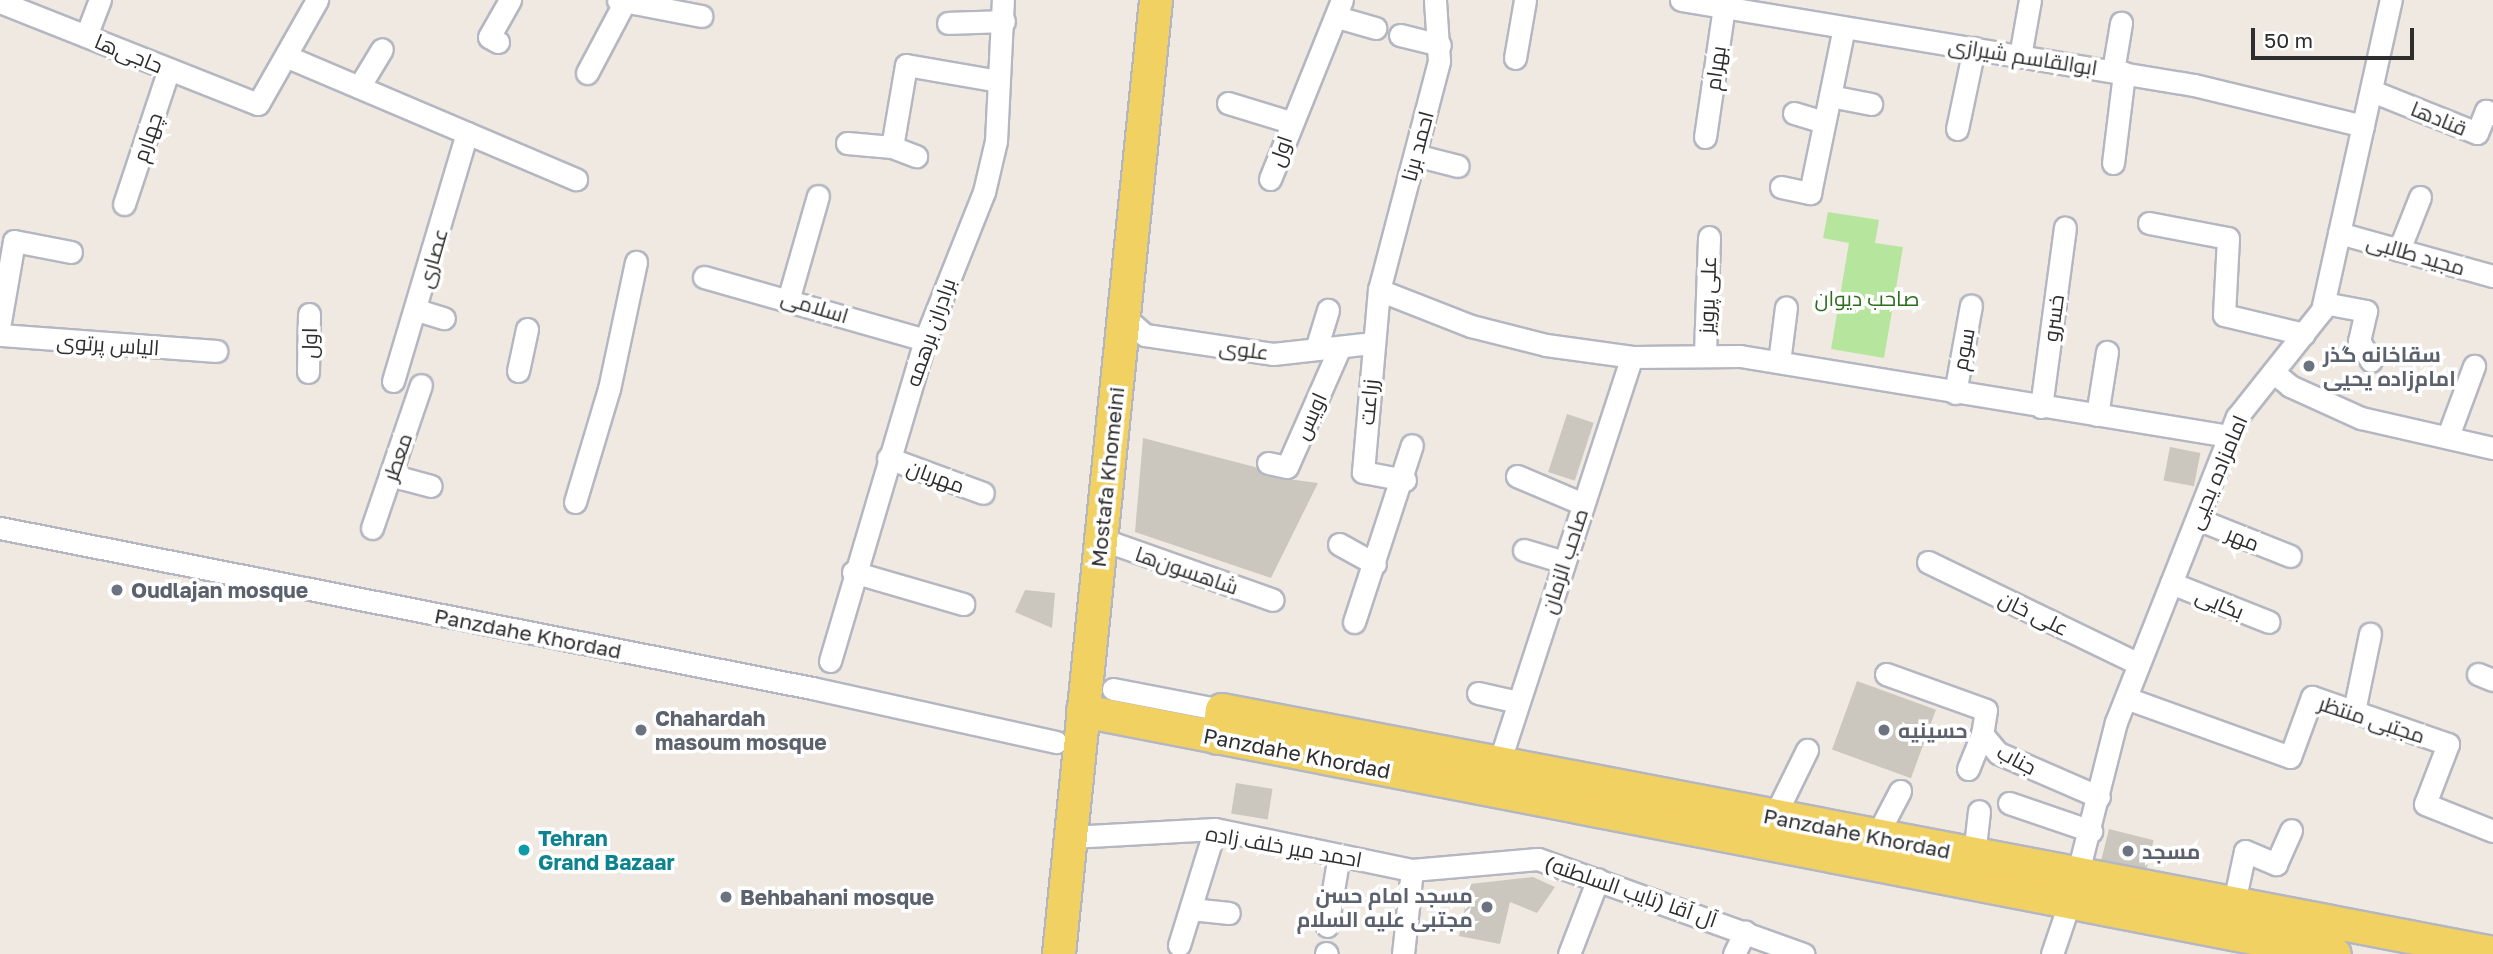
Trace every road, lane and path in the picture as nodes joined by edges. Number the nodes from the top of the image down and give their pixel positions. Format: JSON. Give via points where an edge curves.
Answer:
{"nodes":[{"id":1,"x":100,"y":0,"type":"edge"},
{"id":2,"x":317,"y":0,"type":"edge"},
{"id":3,"x":510,"y":0,"type":"edge"},
{"id":4,"x":1156,"y":0,"type":"edge"},
{"id":5,"x":1435,"y":0,"type":"edge"},
{"id":6,"x":1525,"y":0,"type":"edge"},
{"id":7,"x":1681,"y":0,"type":"edge"},
{"id":8,"x":2031,"y":0,"type":"edge"},
{"id":9,"x":2391,"y":0,"type":"edge"},
{"id":10,"x":621,"y":1,"type":"edge"},
{"id":11,"x":0,"y":2,"type":"edge"},
{"id":12,"x":662,"y":3,"type":"edge"},
{"id":13,"x":1724,"y":4,"type":"edge"},
{"id":14,"x":1340,"y":9,"type":"edge"},
{"id":15,"x":1003,"y":11,"type":"edge"},
{"id":16,"x":701,"y":16,"type":"dead end"},
{"id":17,"x":948,"y":23,"type":"dead end"},
{"id":18,"x":2121,"y":23,"type":"dead end"},
{"id":19,"x":1844,"y":27,"type":"junction"},
{"id":20,"x":1375,"y":28,"type":"dead end"},
{"id":21,"x":1400,"y":35,"type":"dead end"},
{"id":22,"x":86,"y":36,"type":"junction"},
{"id":23,"x":498,"y":42,"type":"dead end"},
{"id":24,"x":1440,"y":45,"type":"junction"},
{"id":25,"x":1974,"y":48,"type":"junction"},
{"id":26,"x":382,"y":49,"type":"dead end"},
{"id":27,"x":2020,"y":56,"type":"junction"},
{"id":28,"x":288,"y":57,"type":"junction"},
{"id":29,"x":1515,"y":58,"type":"dead end"},
{"id":30,"x":170,"y":69,"type":"junction"},
{"id":31,"x":2118,"y":72,"type":"junction"},
{"id":32,"x":587,"y":73,"type":"dead end"},
{"id":33,"x":999,"y":81,"type":"junction"},
{"id":34,"x":359,"y":87,"type":"junction"},
{"id":35,"x":2372,"y":91,"type":"junction"},
{"id":36,"x":1830,"y":96,"type":"junction"},
{"id":37,"x":1228,"y":103,"type":"dead end"},
{"id":38,"x":1871,"y":104,"type":"dead end"},
{"id":39,"x":1794,"y":113,"type":"dead end"},
{"id":40,"x":2493,"y":114,"type":"edge"},
{"id":41,"x":1290,"y":122,"type":"junction"},
{"id":42,"x":1824,"y":122,"type":"junction"},
{"id":43,"x":2363,"y":126,"type":"junction"},
{"id":44,"x":1957,"y":129,"type":"dead end"},
{"id":45,"x":467,"y":133,"type":"junction"},
{"id":46,"x":1705,"y":137,"type":"dead end"},
{"id":47,"x":847,"y":143,"type":"dead end"},
{"id":48,"x":892,"y":148,"type":"junction"},
{"id":49,"x":1415,"y":155,"type":"junction"},
{"id":50,"x":916,"y":156,"type":"dead end"},
{"id":51,"x":2113,"y":163,"type":"dead end"},
{"id":52,"x":1458,"y":166,"type":"dead end"},
{"id":53,"x":576,"y":179,"type":"dead end"},
{"id":54,"x":1270,"y":179,"type":"dead end"},
{"id":55,"x":1781,"y":187,"type":"dead end"},
{"id":56,"x":818,"y":196,"type":"dead end"},
{"id":57,"x":2420,"y":197,"type":"dead end"},
{"id":58,"x":124,"y":204,"type":"dead end"},
{"id":59,"x":2149,"y":223,"type":"dead end"},
{"id":60,"x":2065,"y":228,"type":"dead end"},
{"id":61,"x":2339,"y":233,"type":"junction"},
{"id":62,"x":1709,"y":237,"type":"dead end"},
{"id":63,"x":2399,"y":250,"type":"junction"},
{"id":64,"x":71,"y":252,"type":"dead end"},
{"id":65,"x":636,"y":262,"type":"dead end"},
{"id":66,"x":2493,"y":276,"type":"edge"},
{"id":67,"x":704,"y":277,"type":"dead end"},
{"id":68,"x":1379,"y":290,"type":"junction"},
{"id":69,"x":789,"y":297,"type":"junction"},
{"id":70,"x":2324,"y":303,"type":"junction"},
{"id":71,"x":1972,"y":305,"type":"dead end"},
{"id":72,"x":1786,"y":307,"type":"dead end"},
{"id":73,"x":417,"y":310,"type":"junction"},
{"id":74,"x":1328,"y":310,"type":"dead end"},
{"id":75,"x":309,"y":314,"type":"dead end"},
{"id":76,"x":1123,"y":316,"type":"junction"},
{"id":77,"x":444,"y":318,"type":"dead end"},
{"id":78,"x":0,"y":322,"type":"edge"},
{"id":79,"x":527,"y":329,"type":"dead end"},
{"id":80,"x":2304,"y":334,"type":"junction"},
{"id":81,"x":0,"y":335,"type":"edge"},
{"id":82,"x":925,"y":340,"type":"junction"},
{"id":83,"x":1373,"y":343,"type":"junction"},
{"id":84,"x":1340,"y":347,"type":"junction"},
{"id":85,"x":1316,"y":349,"type":"junction"},
{"id":86,"x":216,"y":351,"type":"dead end"},
{"id":87,"x":2107,"y":352,"type":"dead end"},
{"id":88,"x":1705,"y":353,"type":"junction"},
{"id":89,"x":1632,"y":357,"type":"junction"},
{"id":90,"x":2371,"y":360,"type":"dead end"},
{"id":91,"x":1779,"y":362,"type":"junction"},
{"id":92,"x":2474,"y":366,"type":"dead end"},
{"id":93,"x":518,"y":371,"type":"dead end"},
{"id":94,"x":308,"y":372,"type":"dead end"},
{"id":95,"x":2273,"y":372,"type":"junction"},
{"id":96,"x":393,"y":381,"type":"dead end"},
{"id":97,"x":421,"y":385,"type":"dead end"},
{"id":98,"x":1955,"y":393,"type":"junction"},
{"id":99,"x":2041,"y":407,"type":"junction"},
{"id":100,"x":2097,"y":415,"type":"junction"},
{"id":101,"x":2230,"y":436,"type":"junction"},
{"id":102,"x":2448,"y":436,"type":"junction"},
{"id":103,"x":1412,"y":445,"type":"dead end"},
{"id":104,"x":2493,"y":448,"type":"edge"},
{"id":105,"x":888,"y":458,"type":"junction"},
{"id":106,"x":1268,"y":463,"type":"dead end"},
{"id":107,"x":390,"y":475,"type":"junction"},
{"id":108,"x":1517,"y":476,"type":"dead end"},
{"id":109,"x":1405,"y":480,"type":"junction"},
{"id":110,"x":431,"y":486,"type":"dead end"},
{"id":111,"x":984,"y":493,"type":"dead end"},
{"id":112,"x":575,"y":502,"type":"dead end"},
{"id":113,"x":1583,"y":504,"type":"junction"},
{"id":114,"x":2197,"y":519,"type":"junction"},
{"id":115,"x":0,"y":528,"type":"edge"},
{"id":116,"x":372,"y":528,"type":"dead end"},
{"id":117,"x":1101,"y":539,"type":"junction"},
{"id":118,"x":1339,"y":544,"type":"dead end"},
{"id":119,"x":1524,"y":550,"type":"dead end"},
{"id":120,"x":2290,"y":556,"type":"dead end"},
{"id":121,"x":1564,"y":562,"type":"junction"},
{"id":122,"x":1928,"y":562,"type":"dead end"},
{"id":123,"x":1375,"y":564,"type":"junction"},
{"id":124,"x":853,"y":572,"type":"junction"},
{"id":125,"x":2171,"y":583,"type":"junction"},
{"id":126,"x":1273,"y":600,"type":"dead end"},
{"id":127,"x":963,"y":604,"type":"dead end"},
{"id":128,"x":1354,"y":622,"type":"dead end"},
{"id":129,"x":2269,"y":622,"type":"dead end"},
{"id":130,"x":2371,"y":634,"type":"dead end"},
{"id":131,"x":830,"y":661,"type":"dead end"},
{"id":132,"x":2139,"y":664,"type":"junction"},
{"id":133,"x":1886,"y":674,"type":"dead end"},
{"id":134,"x":1113,"y":689,"type":"dead end"},
{"id":135,"x":1478,"y":693,"type":"dead end"},
{"id":136,"x":2126,"y":698,"type":"junction"},
{"id":137,"x":1518,"y":702,"type":"junction"},
{"id":138,"x":1083,"y":711,"type":"junction"},
{"id":139,"x":2354,"y":711,"type":"junction"},
{"id":140,"x":1220,"y":724,"type":"junction"},
{"id":141,"x":1982,"y":734,"type":"junction"},
{"id":142,"x":1056,"y":742,"type":"dead end"},
{"id":143,"x":1807,"y":750,"type":"dead end"},
{"id":144,"x":1498,"y":766,"type":"junction"},
{"id":145,"x":1968,"y":769,"type":"dead end"},
{"id":146,"x":1900,"y":791,"type":"dead end"},
{"id":147,"x":2099,"y":797,"type":"junction"},
{"id":148,"x":2010,"y":803,"type":"dead end"},
{"id":149,"x":1979,"y":811,"type":"dead end"},
{"id":150,"x":1774,"y":817,"type":"junction"},
{"id":151,"x":1719,"y":820,"type":"junction"},
{"id":152,"x":1215,"y":829,"type":"junction"},
{"id":153,"x":2291,"y":830,"type":"dead end"},
{"id":154,"x":2091,"y":831,"type":"junction"},
{"id":155,"x":2493,"y":831,"type":"edge"},
{"id":156,"x":1876,"y":836,"type":"junction"},
{"id":157,"x":1070,"y":837,"type":"junction"},
{"id":158,"x":1339,"y":855,"type":"junction"},
{"id":159,"x":1974,"y":855,"type":"junction"},
{"id":160,"x":1412,"y":870,"type":"junction"},
{"id":161,"x":1598,"y":879,"type":"junction"},
{"id":162,"x":2074,"y":888,"type":"junction"},
{"id":163,"x":2233,"y":907,"type":"junction"},
{"id":164,"x":1191,"y":909,"type":"junction"},
{"id":165,"x":1229,"y":913,"type":"dead end"},
{"id":166,"x":1327,"y":926,"type":"dead end"},
{"id":167,"x":1745,"y":930,"type":"junction"},
{"id":168,"x":1179,"y":945,"type":"dead end"},
{"id":169,"x":2411,"y":946,"type":"edge"},
{"id":170,"x":2493,"y":953,"type":"edge"},
{"id":171,"x":1059,"y":954,"type":"edge"},
{"id":172,"x":1403,"y":954,"type":"edge"},
{"id":173,"x":1569,"y":954,"type":"edge"},
{"id":174,"x":1734,"y":954,"type":"edge"},
{"id":175,"x":1802,"y":954,"type":"edge"},
{"id":176,"x":2052,"y":954,"type":"edge"},
{"id":177,"x":2335,"y":954,"type":"edge"}],
"edges":[{"from":1,"to":22,"type":"street"},
{"from":2,"to":28,"type":"street"},
{"from":3,"to":23,"type":"street","via":[[489,37]]},
{"from":4,"to":76,"type":"main road","name":"Mostafa Khomeini"},
{"from":5,"to":24,"type":"street","name":"احمد برنا"},
{"from":6,"to":29,"type":"street"},
{"from":7,"to":13,"type":"street","name":"ابوالقاسم شیرازی"},
{"from":8,"to":27,"type":"street"},
{"from":9,"to":35,"type":"street","name":"امامزاده یحیی"},
{"from":10,"to":12,"type":"street"},
{"from":10,"to":32,"type":"street"},
{"from":11,"to":22,"type":"street","name":"حاجی‌ها"},
{"from":12,"to":16,"type":"street"},
{"from":13,"to":19,"type":"street","name":"ابوالقاسم شیرازی"},
{"from":13,"to":46,"type":"street","name":"بهرام"},
{"from":14,"to":20,"type":"street"},
{"from":14,"to":41,"type":"street","name":"اول"},
{"from":15,"to":17,"type":"street"},
{"from":15,"to":33,"type":"street","name":"برادران برهمه"},
{"from":18,"to":31,"type":"street"},
{"from":19,"to":25,"type":"street","name":"ابوالقاسم شیرازی"},
{"from":19,"to":36,"type":"street"},
{"from":21,"to":24,"type":"street"},
{"from":22,"to":30,"type":"street","name":"حاجی‌ها"},
{"from":24,"to":49,"type":"street","name":"احمد برنا"},
{"from":25,"to":27,"type":"street","name":"ابوالقاسم شیرازی"},
{"from":25,"to":44,"type":"street"},
{"from":26,"to":34,"type":"street"},
{"from":27,"to":31,"type":"street","name":"ابوالقاسم شیرازی"},
{"from":28,"to":30,"type":"street","name":"حاجی‌ها","via":[[258,104]]},
{"from":28,"to":34,"type":"street"},
{"from":30,"to":58,"type":"street","name":"چهارم"},
{"from":31,"to":43,"type":"street","name":"ابوالقاسم شیرازی"},
{"from":31,"to":51,"type":"street"},
{"from":33,"to":48,"type":"street","via":[[906,65]]},
{"from":33,"to":82,"type":"street","name":"برادران برهمه","via":[[996,141],[984,192]]},
{"from":34,"to":45,"type":"street"},
{"from":35,"to":40,"type":"street","name":"قنادها","via":[[2477,133],[2486,111]]},
{"from":35,"to":43,"type":"street","name":"امامزاده یحیی"},
{"from":36,"to":38,"type":"street"},
{"from":36,"to":42,"type":"street"},
{"from":37,"to":41,"type":"street"},
{"from":39,"to":42,"type":"street"},
{"from":41,"to":54,"type":"street","name":"اول"},
{"from":42,"to":55,"type":"street","via":[[1810,192]]},
{"from":43,"to":61,"type":"street","name":"امامزاده یحیی"},
{"from":45,"to":53,"type":"street"},
{"from":45,"to":73,"type":"street","name":"عصاری"},
{"from":47,"to":48,"type":"street"},
{"from":48,"to":50,"type":"street"},
{"from":49,"to":52,"type":"street"},
{"from":49,"to":68,"type":"street","name":"احمد برنا"},
{"from":56,"to":69,"type":"street"},
{"from":57,"to":63,"type":"street"},
{"from":59,"to":80,"type":"street","via":[[2228,238],[2224,315]]},
{"from":60,"to":99,"type":"street","name":"خسرو"},
{"from":61,"to":63,"type":"street","name":"مجید طالبی"},
{"from":61,"to":70,"type":"street","name":"امامزاده یحیی"},
{"from":62,"to":88,"type":"street","name":"علی پرویز"},
{"from":63,"to":66,"type":"street","name":"مجید طالبی"},
{"from":64,"to":78,"type":"street","via":[[14,241]]},
{"from":65,"to":112,"type":"street","via":[[609,389]]},
{"from":67,"to":69,"type":"street","name":"اسلامی"},
{"from":68,"to":83,"type":"street","name":"زراعت"},
{"from":68,"to":89,"type":"street","via":[[1483,329]]},
{"from":69,"to":82,"type":"street","name":"اسلامی"},
{"from":70,"to":80,"type":"street","name":"امامزاده یحیی"},
{"from":70,"to":90,"type":"street","via":[[2366,311],[2359,341]]},
{"from":71,"to":98,"type":"street","name":"سوم"},
{"from":72,"to":91,"type":"street"},
{"from":73,"to":77,"type":"street"},
{"from":73,"to":96,"type":"street","name":"عصاری"},
{"from":74,"to":85,"type":"street"},
{"from":75,"to":94,"type":"street","name":"اول"},
{"from":76,"to":85,"type":"street","name":"علوی","via":[[1144,335],[1273,354]]},
{"from":76,"to":117,"type":"main road","name":"Mostafa Khomeini"},
{"from":79,"to":93,"type":"street"},
{"from":80,"to":95,"type":"street","name":"امامزاده یحیی"},
{"from":81,"to":86,"type":"street","name":"الیاس پرتوی"},
{"from":82,"to":105,"type":"street","name":"برادران برهمه"},
{"from":83,"to":84,"type":"street","name":"علوی"},
{"from":83,"to":109,"type":"street","name":"زراعت","via":[[1363,472]]},
{"from":84,"to":85,"type":"street","name":"علوی"},
{"from":84,"to":106,"type":"street","name":"اویس","via":[[1287,467]]},
{"from":87,"to":100,"type":"street"},
{"from":88,"to":89,"type":"street"},
{"from":88,"to":91,"type":"street"},
{"from":89,"to":113,"type":"street","name":"صاحب الزمان"},
{"from":91,"to":98,"type":"street"},
{"from":92,"to":102,"type":"street"},
{"from":95,"to":101,"type":"street","name":"امامزاده یحیی","via":[[2237,417]]},
{"from":95,"to":102,"type":"street","via":[[2290,386],[2361,418]]},
{"from":97,"to":107,"type":"street","name":"معطر"},
{"from":98,"to":99,"type":"street"},
{"from":99,"to":100,"type":"street"},
{"from":100,"to":101,"type":"street"},
{"from":101,"to":114,"type":"street","name":"امامزاده یحیی"},
{"from":102,"to":104,"type":"street"},
{"from":103,"to":109,"type":"street"},
{"from":105,"to":111,"type":"street","name":"مهربان"},
{"from":105,"to":124,"type":"street","name":"برادران برهمه"},
{"from":107,"to":110,"type":"street"},
{"from":107,"to":116,"type":"street","name":"معطر"},
{"from":108,"to":113,"type":"street"},
{"from":109,"to":123,"type":"street"},
{"from":113,"to":121,"type":"street","name":"صاحب الزمان"},
{"from":114,"to":120,"type":"street","name":"مهر"},
{"from":114,"to":125,"type":"street","name":"امامزاده یحیی"},
{"from":115,"to":142,"type":"street","name":"Panzdahe Khordad","via":[[812,688]]},
{"from":117,"to":126,"type":"street","name":"شاهسون‌ها"},
{"from":117,"to":138,"type":"main road","name":"Mostafa Khomeini"},
{"from":118,"to":123,"type":"street"},
{"from":119,"to":121,"type":"street"},
{"from":121,"to":137,"type":"street","name":"صاحب الزمان"},
{"from":122,"to":132,"type":"street","name":"علی خان"},
{"from":123,"to":128,"type":"street"},
{"from":124,"to":127,"type":"street"},
{"from":124,"to":131,"type":"street","name":"برادران برهمه"},
{"from":125,"to":129,"type":"street","name":"بکایی"},
{"from":125,"to":132,"type":"street","name":"امامزاده یحیی"},
{"from":130,"to":139,"type":"street"},
{"from":132,"to":136,"type":"street","name":"امامزاده یحیی"},
{"from":133,"to":141,"type":"street","name":"جناب","via":[[1986,710]]},
{"from":134,"to":140,"type":"street"},
{"from":135,"to":137,"type":"street"},
{"from":136,"to":139,"type":"street","name":"مجتبی منتظر","via":[[2290,758],[2312,697]]},
{"from":136,"to":147,"type":"street","name":"امامزاده یحیی"},
{"from":137,"to":144,"type":"street","name":"صاحب الزمان"},
{"from":138,"to":140,"type":"main road","name":"Panzdahe Khordad"},
{"from":138,"to":157,"type":"main road","name":"Mostafa Khomeini"},
{"from":139,"to":155,"type":"street","name":"مجتبی منتظر","via":[[2448,744],[2425,804]]},
{"from":140,"to":144,"type":"main road","name":"Panzdahe Khordad"},
{"from":140,"to":151,"type":"main road","name":"Panzdahe Khordad"},
{"from":141,"to":145,"type":"street"},
{"from":141,"to":147,"type":"street","name":"جناب","via":[[1998,753]]},
{"from":143,"to":150,"type":"street"},
{"from":144,"to":151,"type":"main road","name":"Panzdahe Khordad"},
{"from":146,"to":156,"type":"street"},
{"from":147,"to":154,"type":"street","name":"امامزاده یحیی"},
{"from":148,"to":154,"type":"street"},
{"from":149,"to":159,"type":"street"},
{"from":150,"to":151,"type":"main road","name":"Panzdahe Khordad"},
{"from":150,"to":156,"type":"main road","name":"Panzdahe Khordad"},
{"from":151,"to":162,"type":"main road","name":"Panzdahe Khordad"},
{"from":152,"to":157,"type":"street","name":"احمد میر خلف زاده"},
{"from":152,"to":158,"type":"street","name":"احمد میر خلف زاده"},
{"from":152,"to":164,"type":"street"},
{"from":153,"to":163,"type":"street","via":[[2276,864],[2245,851]]},
{"from":154,"to":162,"type":"street","name":"امامزاده یحیی"},
{"from":156,"to":159,"type":"main road","name":"Panzdahe Khordad"},
{"from":157,"to":171,"type":"main road","name":"Mostafa Khomeini"},
{"from":158,"to":160,"type":"street","name":"احمد میر خلف زاده"},
{"from":158,"to":166,"type":"street"},
{"from":159,"to":162,"type":"main road","name":"Panzdahe Khordad"},
{"from":160,"to":161,"type":"street","name":"آل آقا (نایب السلطنه)","via":[[1538,859]]},
{"from":160,"to":172,"type":"street"},
{"from":161,"to":167,"type":"street","name":"آل آقا (نایب السلطنه)"},
{"from":161,"to":173,"type":"street"},
{"from":162,"to":163,"type":"main road","name":"Panzdahe Khordad"},
{"from":162,"to":176,"type":"street","name":"امامزاده یحیی"},
{"from":162,"to":177,"type":"main road","name":"Panzdahe Khordad"},
{"from":163,"to":169,"type":"main road","name":"Panzdahe Khordad"},
{"from":164,"to":165,"type":"street"},
{"from":164,"to":168,"type":"street"},
{"from":167,"to":174,"type":"street"},
{"from":167,"to":175,"type":"street","name":"آل آقا (نایب السلطنه)"},
{"from":169,"to":170,"type":"main road","name":"Panzdahe Khordad"}]}
